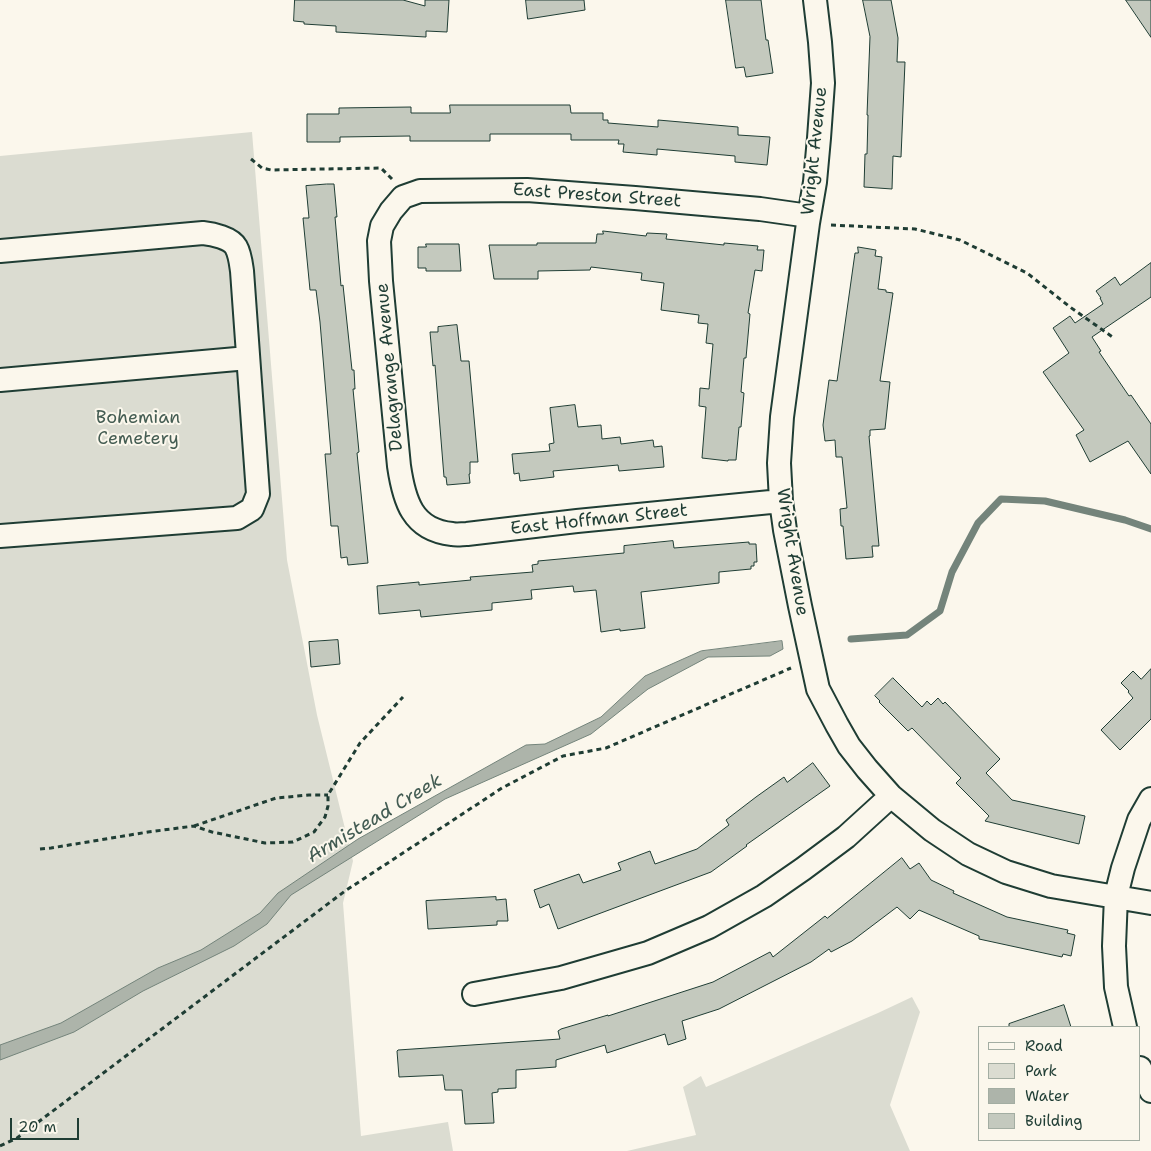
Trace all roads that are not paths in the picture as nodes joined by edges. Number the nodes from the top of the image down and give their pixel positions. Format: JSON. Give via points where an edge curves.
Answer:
{"nodes":[{"id":1,"x":815,"y":0,"type":"edge"},
{"id":2,"x":391,"y":211,"type":"joint"},
{"id":3,"x":808,"y":220,"type":"junction"},
{"id":4,"x":0,"y":250,"type":"edge"},
{"id":5,"x":248,"y":358,"type":"junction"},
{"id":6,"x":0,"y":380,"type":"edge"},
{"id":7,"x":781,"y":501,"type":"junction"},
{"id":8,"x":420,"y":521,"type":"joint"},
{"id":9,"x":0,"y":536,"type":"edge"},
{"id":10,"x":891,"y":796,"type":"junction"},
{"id":11,"x":1151,"y":799,"type":"edge"},
{"id":12,"x":1116,"y":896,"type":"junction"},
{"id":13,"x":1151,"y":903,"type":"edge"},
{"id":14,"x":474,"y":994,"type":"dead end"},
{"id":15,"x":1125,"y":1026,"type":"edge"},
{"id":16,"x":1141,"y":1070,"type":"edge"},
{"id":17,"x":1151,"y":1091,"type":"edge"}],
"edges":[{"from":1,"to":3,"type":"street","name":"Wright Avenue","via":[[823,83],[816,174]]},
{"from":2,"to":3,"type":"street","name":"East Preston Street","via":[[403,197],[420,191],[527,190],[760,209]]},
{"from":2,"to":8,"type":"street","name":"Delagrange Avenue","via":[[382,226],[379,241],[381,282],[399,466],[403,489]]},
{"from":3,"to":7,"type":"street","name":"Wright Avenue","via":[[782,416]]},
{"from":4,"to":5,"type":"street","via":[[203,232],[218,235],[236,246],[240,257]]},
{"from":5,"to":6,"type":"street"},
{"from":5,"to":9,"type":"street","via":[[258,494],[252,509],[237,518]]},
{"from":7,"to":8,"type":"street","name":"East Hoffman Street","via":[[468,534],[435,530]]},
{"from":7,"to":10,"type":"street","name":"Wright Avenue","via":[[818,689],[849,746]]},
{"from":10,"to":12,"type":"street","name":"Wright Avenue","via":[[968,854],[1006,872],[1051,886]]},
{"from":10,"to":14,"type":"street","via":[[846,837],[803,869],[709,927],[648,953],[561,978]]},
{"from":11,"to":12,"type":"street","via":[[1139,820]]},
{"from":12,"to":13,"type":"street","name":"Wright Avenue"},
{"from":12,"to":15,"type":"street","via":[[1116,987]]},
{"from":16,"to":17,"type":"street"}]}
